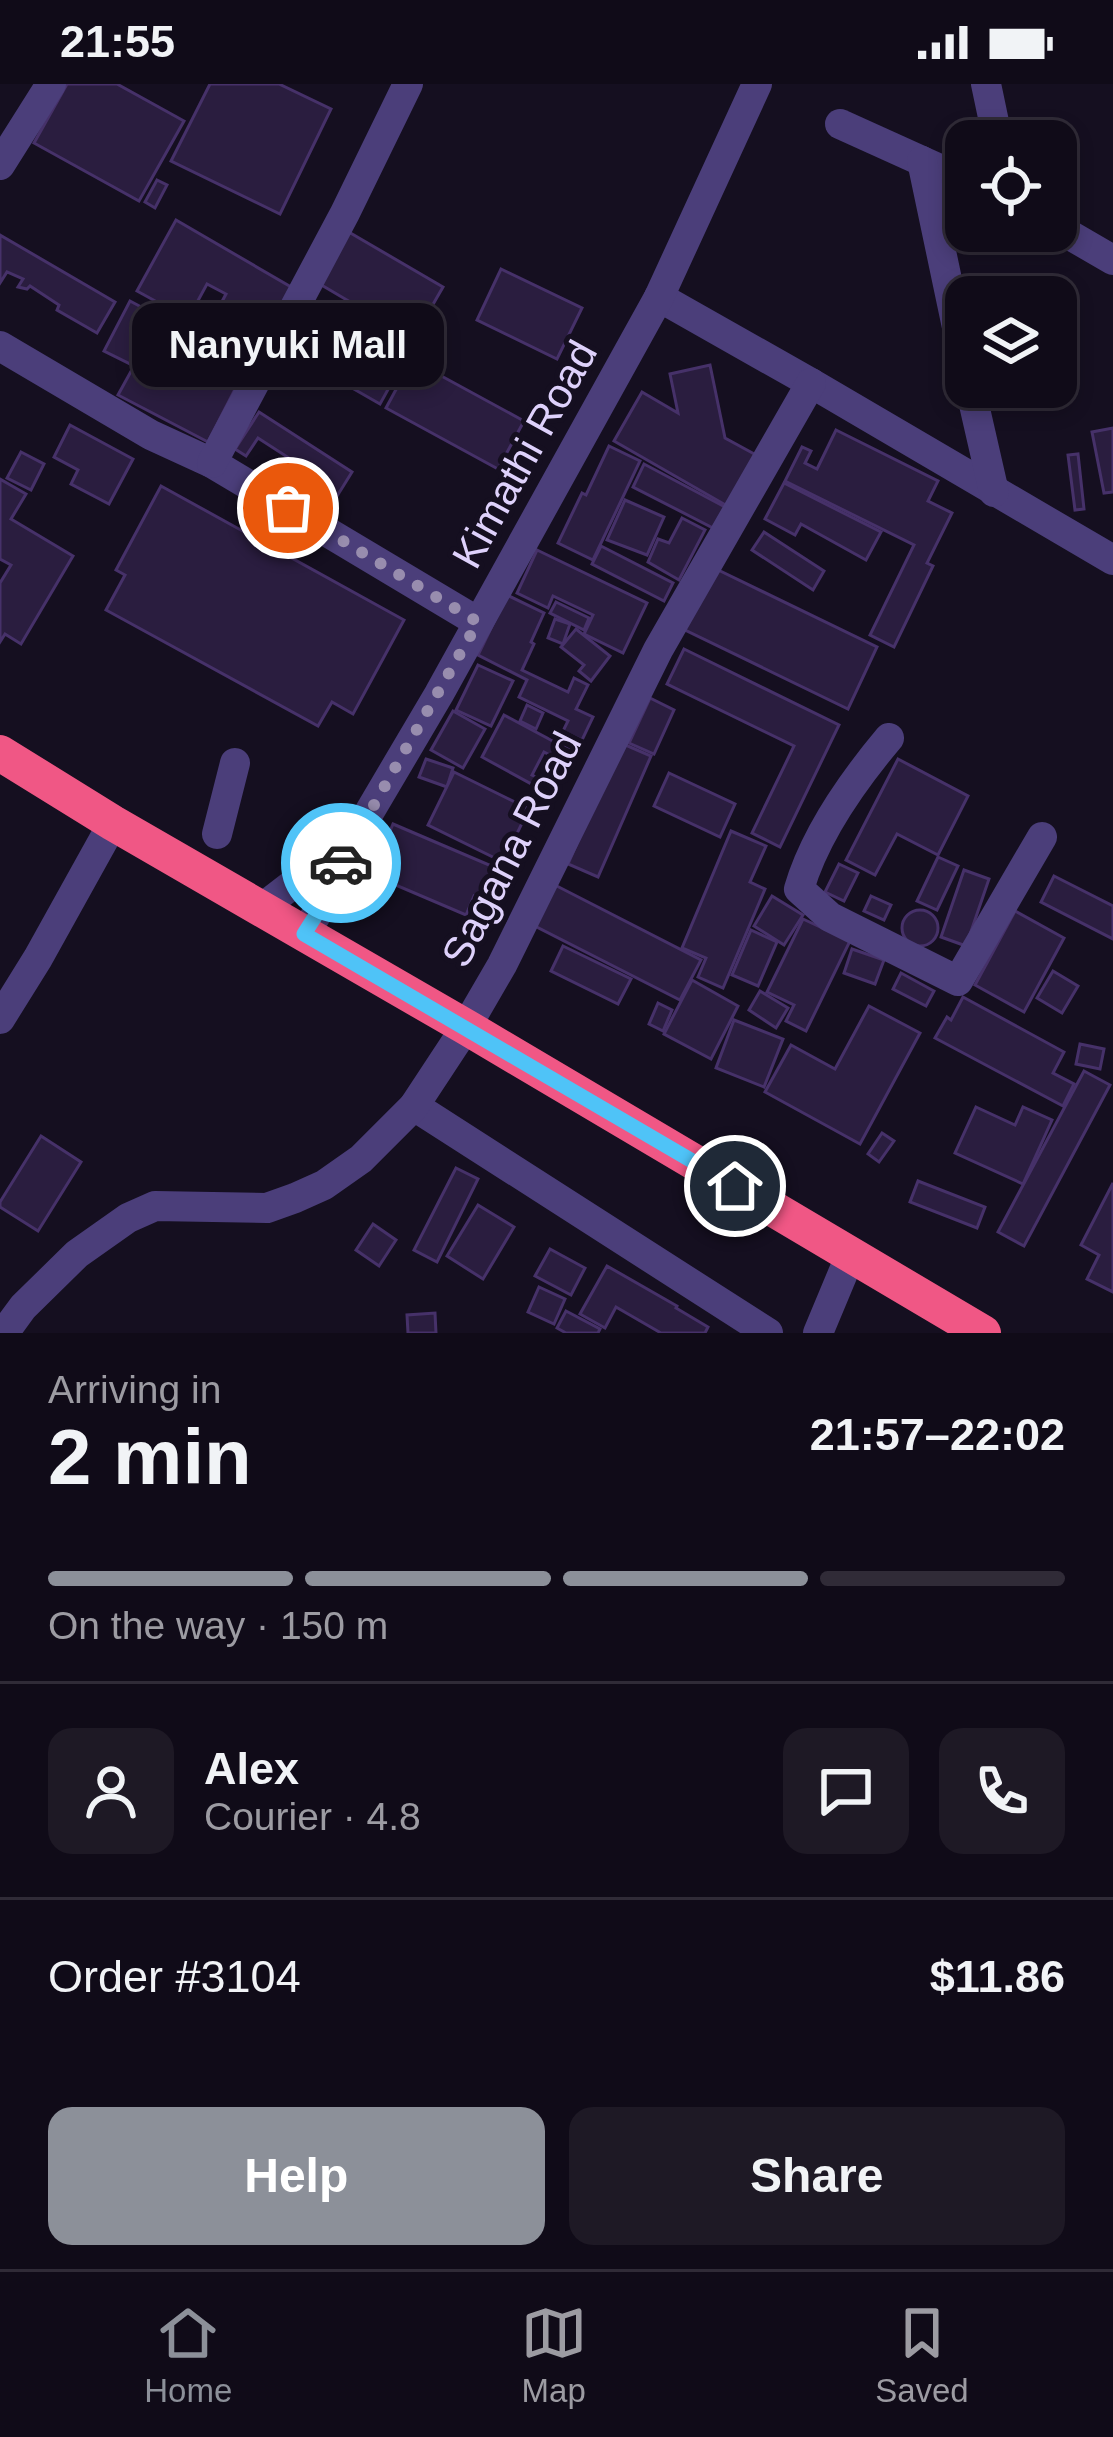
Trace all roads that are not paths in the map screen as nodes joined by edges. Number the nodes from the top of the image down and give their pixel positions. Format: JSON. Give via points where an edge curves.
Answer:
{"nodes":[{"id":1,"x":51,"y":84,"type":"edge"},
{"id":2,"x":408,"y":84,"type":"edge"},
{"id":3,"x":757,"y":84,"type":"edge"},
{"id":4,"x":986,"y":84,"type":"edge"},
{"id":5,"x":994,"y":120,"type":"edge"},
{"id":6,"x":840,"y":124,"type":"dead end"},
{"id":7,"x":922,"y":161,"type":"junction"},
{"id":8,"x":0,"y":165,"type":"edge"},
{"id":9,"x":945,"y":171,"type":"edge"},
{"id":10,"x":1077,"y":239,"type":"edge"},
{"id":11,"x":1113,"y":260,"type":"edge"},
{"id":12,"x":946,"y":276,"type":"edge"},
{"id":13,"x":659,"y":297,"type":"junction"},
{"id":14,"x":0,"y":346,"type":"edge"},
{"id":15,"x":811,"y":382,"type":"junction"},
{"id":16,"x":975,"y":408,"type":"edge"},
{"id":17,"x":212,"y":463,"type":"junction"},
{"id":18,"x":994,"y":492,"type":"junction"},
{"id":19,"x":1113,"y":560,"type":"edge"},
{"id":20,"x":478,"y":622,"type":"junction"},
{"id":21,"x":889,"y":738,"type":"dead end"},
{"id":22,"x":0,"y":753,"type":"edge"},
{"id":23,"x":235,"y":763,"type":"dead end"},
{"id":24,"x":113,"y":823,"type":"junction"},
{"id":25,"x":217,"y":834,"type":"dead end"},
{"id":26,"x":1042,"y":837,"type":"dead end"},
{"id":27,"x":344,"y":855,"type":"junction"},
{"id":28,"x":262,"y":908,"type":"junction"},
{"id":29,"x":304,"y":934,"type":"junction"},
{"id":30,"x":0,"y":1019,"type":"edge"},
{"id":31,"x":466,"y":1027,"type":"junction"},
{"id":32,"x":413,"y":1106,"type":"junction"},
{"id":33,"x":850,"y":1254,"type":"junction"},
{"id":34,"x":4,"y":1333,"type":"edge"},
{"id":35,"x":768,"y":1333,"type":"edge"},
{"id":36,"x":818,"y":1333,"type":"edge"},
{"id":37,"x":983,"y":1333,"type":"edge"}],
"edges":[{"from":1,"to":8,"type":"street"},
{"from":2,"to":17,"type":"street"},
{"from":3,"to":13,"type":"street","name":"Kimathi Road"},
{"from":4,"to":5,"type":"street"},
{"from":6,"to":7,"type":"street"},
{"from":7,"to":9,"type":"street"},
{"from":7,"to":12,"type":"street"},
{"from":10,"to":11,"type":"street"},
{"from":13,"to":15,"type":"street"},
{"from":13,"to":20,"type":"street","name":"Kimathi Road"},
{"from":14,"to":17,"type":"street"},
{"from":15,"to":18,"type":"street"},
{"from":15,"to":31,"type":"street","name":"Sagana Road","via":[[658,650]]},
{"from":16,"to":18,"type":"street"},
{"from":17,"to":20,"type":"street"},
{"from":18,"to":19,"type":"street"},
{"from":20,"to":27,"type":"street","name":"Kimathi Road"},
{"from":21,"to":26,"type":"street","via":[[807,863],[799,889],[830,917],[958,981]]},
{"from":22,"to":24,"type":"highway"},
{"from":23,"to":25,"type":"street"},
{"from":24,"to":28,"type":"highway"},
{"from":24,"to":30,"type":"street"},
{"from":27,"to":28,"type":"street","name":"Kimathi Road"},
{"from":27,"to":29,"type":"street","name":"Kimathi Road"},
{"from":28,"to":29,"type":"highway"},
{"from":29,"to":31,"type":"highway"},
{"from":31,"to":32,"type":"street","name":"Sagana Road"},
{"from":31,"to":33,"type":"highway"},
{"from":32,"to":34,"type":"street","name":"Sagana Road","via":[[361,1159],[296,1198],[267,1208],[154,1206],[128,1218],[77,1254]]},
{"from":32,"to":35,"type":"street"},
{"from":33,"to":36,"type":"street"},
{"from":33,"to":37,"type":"highway"}]}
